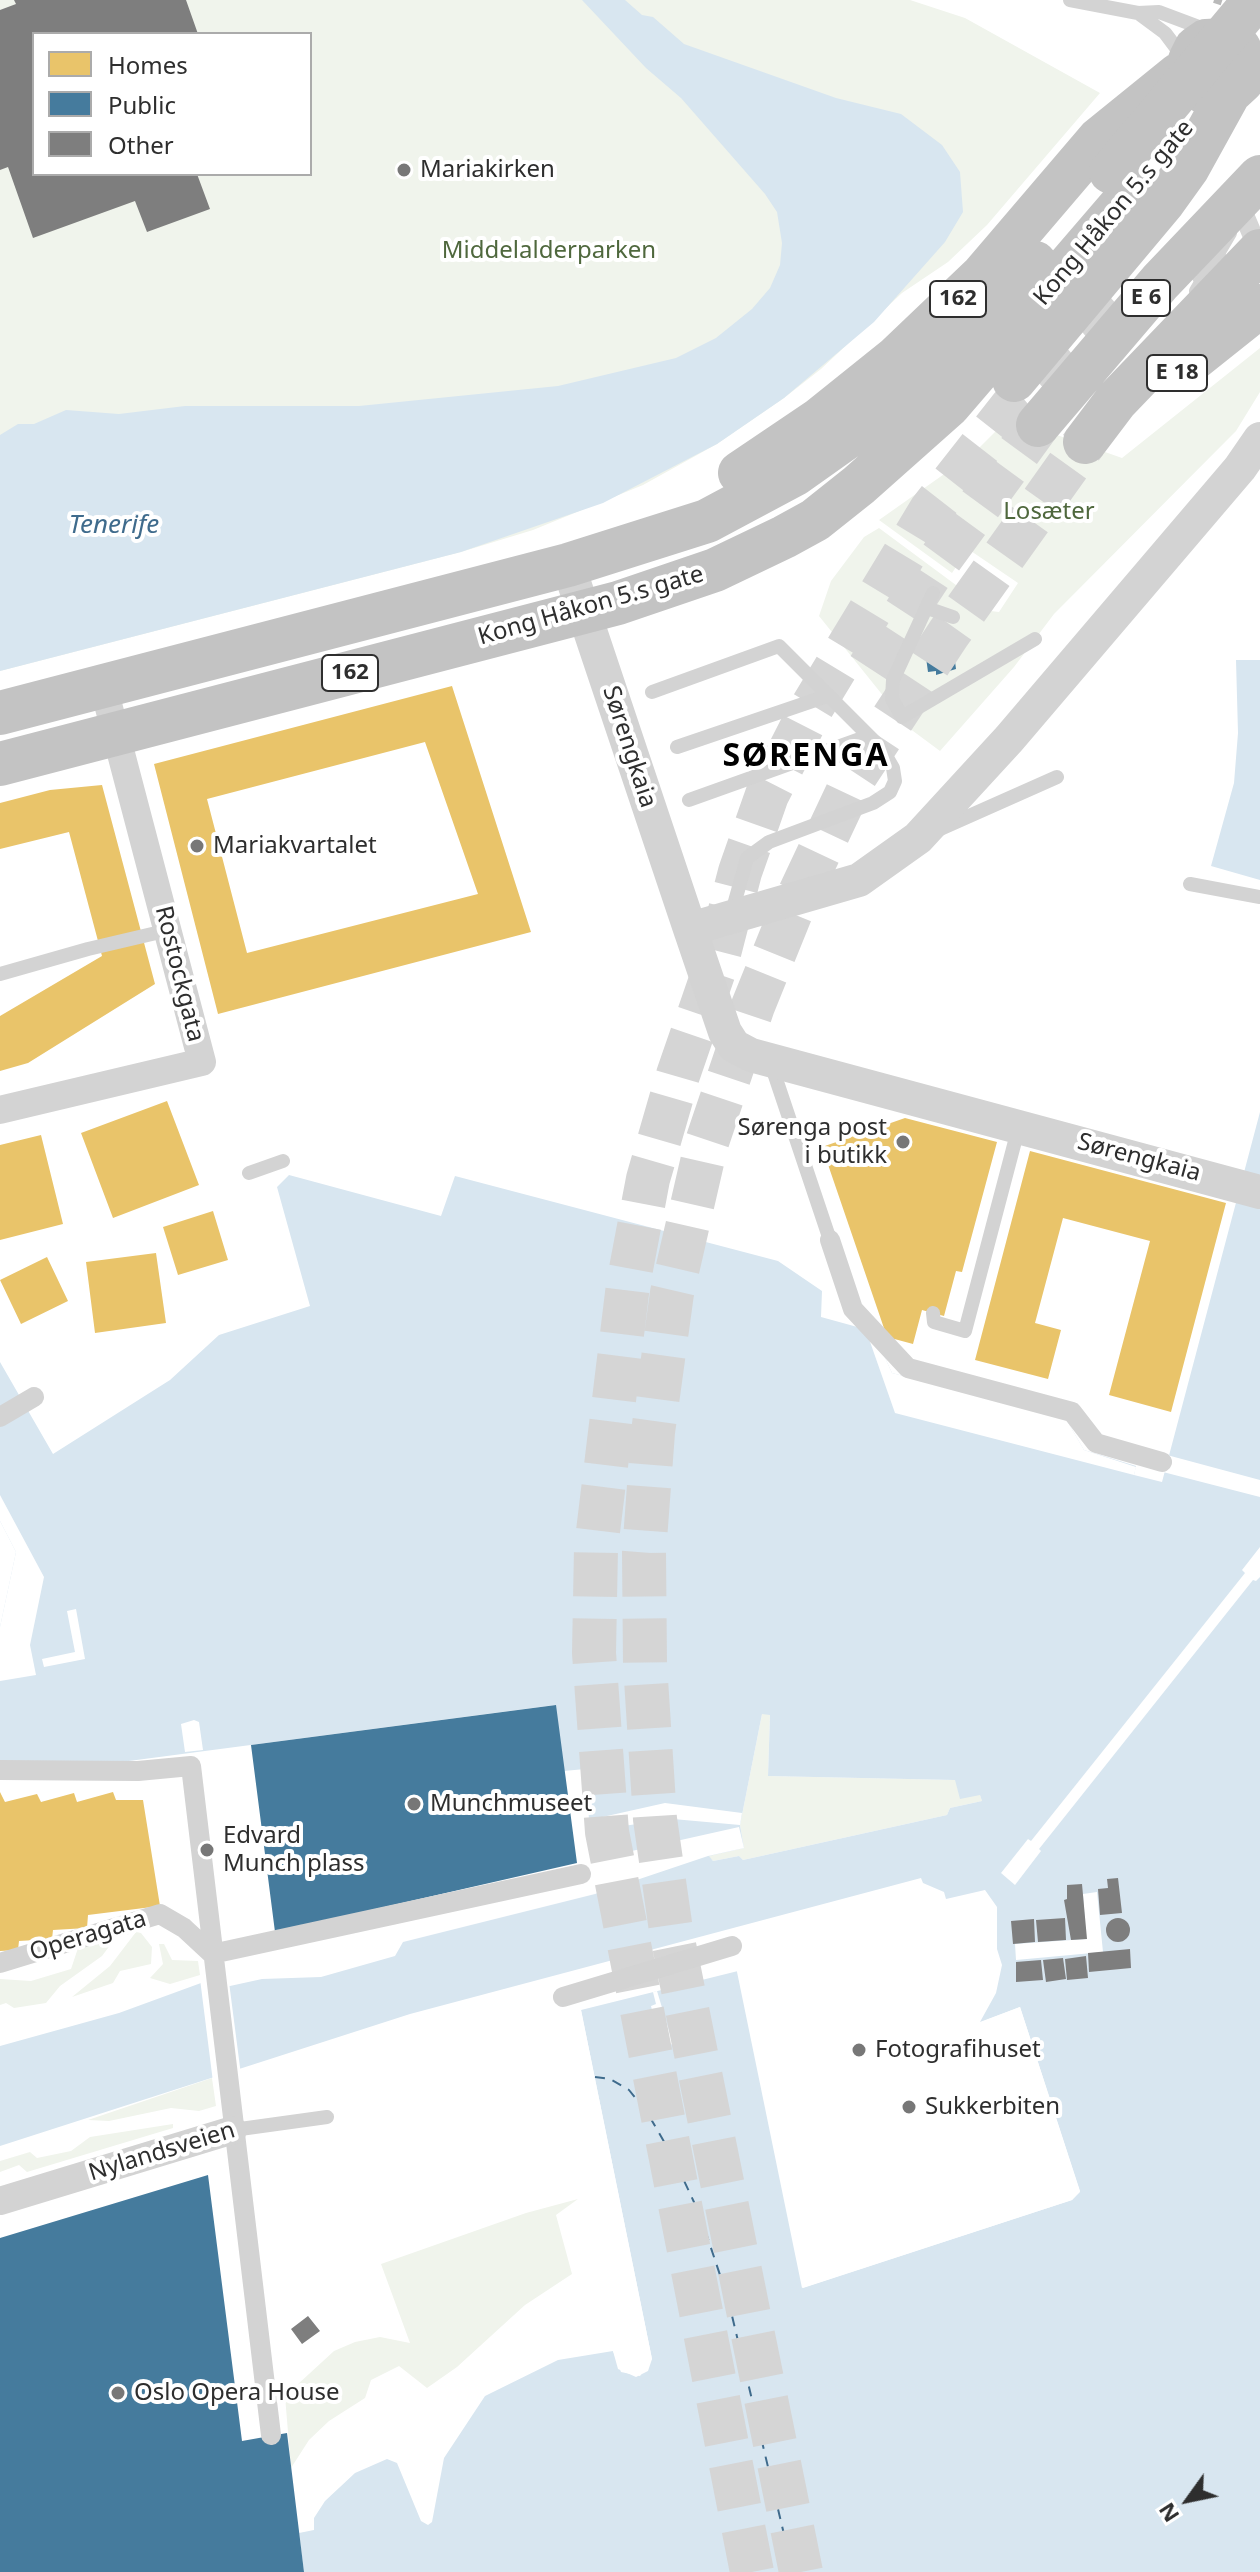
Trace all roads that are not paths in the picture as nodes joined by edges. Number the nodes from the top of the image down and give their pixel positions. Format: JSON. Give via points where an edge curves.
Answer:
{"nodes":[{"id":1,"x":1070,"y":0,"type":"edge"},
{"id":2,"x":1255,"y":0,"type":"edge"},
{"id":3,"x":1138,"y":13,"type":"junction"},
{"id":4,"x":1189,"y":66,"type":"junction"},
{"id":5,"x":1245,"y":66,"type":"edge"},
{"id":6,"x":1260,"y":177,"type":"edge"},
{"id":7,"x":1122,"y":181,"type":"junction"},
{"id":8,"x":1260,"y":251,"type":"edge"},
{"id":9,"x":1260,"y":306,"type":"edge"},
{"id":10,"x":1155,"y":360,"type":"junction"},
{"id":11,"x":1038,"y":425,"type":"tunnel mouth"},
{"id":12,"x":1260,"y":439,"type":"edge"},
{"id":13,"x":1093,"y":446,"type":"joint"},
{"id":14,"x":815,"y":520,"type":"junction"},
{"id":15,"x":633,"y":545,"type":"junction"},
{"id":16,"x":568,"y":565,"type":"junction"},
{"id":17,"x":584,"y":612,"type":"junction"},
{"id":18,"x":953,"y":617,"type":"dead end"},
{"id":19,"x":1035,"y":639,"type":"dead end"},
{"id":20,"x":103,"y":685,"type":"junction"},
{"id":21,"x":652,"y":692,"type":"dead end"},
{"id":22,"x":827,"y":696,"type":"junction"},
{"id":23,"x":0,"y":713,"type":"edge"},
{"id":24,"x":115,"y":734,"type":"junction"},
{"id":25,"x":868,"y":736,"type":"junction"},
{"id":26,"x":677,"y":747,"type":"dead end"},
{"id":27,"x":0,"y":764,"type":"edge"},
{"id":28,"x":1057,"y":777,"type":"dead end"},
{"id":29,"x":689,"y":800,"type":"dead end"},
{"id":30,"x":918,"y":838,"type":"junction"},
{"id":31,"x":1190,"y":884,"type":"dead end"},
{"id":32,"x":1260,"y":897,"type":"edge"},
{"id":33,"x":725,"y":919,"type":"junction"},
{"id":34,"x":169,"y":930,"type":"junction"},
{"id":35,"x":690,"y":930,"type":"junction"},
{"id":36,"x":0,"y":974,"type":"edge"},
{"id":37,"x":769,"y":1060,"type":"junction"},
{"id":38,"x":0,"y":1110,"type":"edge"},
{"id":39,"x":1019,"y":1125,"type":"junction"},
{"id":40,"x":283,"y":1161,"type":"dead end"},
{"id":41,"x":249,"y":1173,"type":"dead end"},
{"id":42,"x":1248,"y":1188,"type":"edge"},
{"id":43,"x":830,"y":1240,"type":"joint"},
{"id":44,"x":933,"y":1313,"type":"dead end"},
{"id":45,"x":34,"y":1397,"type":"dead end"},
{"id":46,"x":0,"y":1417,"type":"edge"},
{"id":47,"x":1162,"y":1462,"type":"dead end"},
{"id":48,"x":0,"y":1770,"type":"edge"},
{"id":49,"x":581,"y":1874,"type":"dead end"},
{"id":50,"x":732,"y":1946,"type":"dead end"},
{"id":51,"x":212,"y":1954,"type":"junction"},
{"id":52,"x":0,"y":1963,"type":"edge"},
{"id":53,"x":563,"y":1997,"type":"dead end"},
{"id":54,"x":327,"y":2117,"type":"dead end"},
{"id":55,"x":232,"y":2120,"type":"junction"},
{"id":56,"x":0,"y":2201,"type":"edge"},
{"id":57,"x":271,"y":2435,"type":"dead end"}],
"edges":[{"from":1,"to":3,"type":"lane"},
{"from":2,"to":7,"type":"highway","name":"Kong Håkon 5.s gate","number":"162","bridge":true},
{"from":3,"to":4,"type":"lane","via":[[1165,33]]},
{"from":3,"to":5,"type":"lane","via":[[1159,12],[1201,26]]},
{"from":4,"to":5,"type":"highway","via":[[1204,92]]},
{"from":4,"to":15,"type":"highway","number":"162","via":[[1099,139],[982,276],[874,376],[799,434]]},
{"from":5,"to":7,"type":"highway","name":"Kong Håkon 5.s gate","number":"162"},
{"from":5,"to":14,"type":"highway","number":"162","via":[[1164,201],[993,403],[925,462]]},
{"from":6,"to":10,"type":"lane"},
{"from":6,"to":11,"type":"highway","number":"E 6","via":[[1160,282]]},
{"from":7,"to":14,"type":"highway","name":"Kong Håkon 5.s gate","number":"162","via":[[949,405]]},
{"from":7,"to":15,"type":"highway","name":"Kong Håkon 5.s gate","number":"162","via":[[943,360],[881,413],[738,506]]},
{"from":8,"to":10,"type":"highway","number":"E 6"},
{"from":9,"to":13,"type":"highway","number":"E 18"},
{"from":10,"to":13,"type":"highway","number":"E 6","via":[[1116,401]]},
{"from":12,"to":30,"type":"street","via":[[1009,739]]},
{"from":14,"to":17,"type":"highway","name":"Kong Håkon 5.s gate","number":"162","via":[[715,570]]},
{"from":15,"to":16,"type":"highway","name":"Kong Håkon 5.s gate","number":"162"},
{"from":16,"to":17,"type":"street","name":"Sørengkaia"},
{"from":16,"to":20,"type":"highway","name":"Kong Håkon 5.s gate","number":"162"},
{"from":17,"to":24,"type":"highway","name":"Kong Håkon 5.s gate","number":"162"},
{"from":17,"to":35,"type":"street","name":"Sørengkaia"},
{"from":18,"to":19,"type":"lane","via":[[930,600],[893,680],[892,699],[902,717]]},
{"from":20,"to":23,"type":"highway","name":"Kong Håkon 5.s gate","number":"162"},
{"from":20,"to":24,"type":"street","name":"Rostockgata"},
{"from":21,"to":22,"type":"lane","via":[[779,646]]},
{"from":22,"to":25,"type":"lane"},
{"from":22,"to":26,"type":"lane"},
{"from":24,"to":27,"type":"highway","name":"Kong Håkon 5.s gate","number":"162"},
{"from":24,"to":34,"type":"street","name":"Rostockgata"},
{"from":25,"to":29,"type":"lane"},
{"from":25,"to":33,"type":"lane","via":[[893,768],[890,792],[769,842],[747,858],[733,912]]},
{"from":28,"to":30,"type":"lane"},
{"from":30,"to":33,"type":"street","via":[[859,880]]},
{"from":31,"to":32,"type":"lane"},
{"from":33,"to":35,"type":"street"},
{"from":34,"to":36,"type":"lane"},
{"from":34,"to":38,"type":"street","name":"Rostockgata","via":[[202,1062]]},
{"from":35,"to":37,"type":"street","name":"Sørengkaia","via":[[729,1040],[740,1050]]},
{"from":37,"to":39,"type":"street","name":"Sørengkaia"},
{"from":37,"to":43,"type":"lane"},
{"from":39,"to":42,"type":"street","name":"Sørengkaia"},
{"from":39,"to":44,"type":"lane","via":[[965,1331],[934,1322]]},
{"from":40,"to":41,"type":"lane"},
{"from":43,"to":47,"type":"street","via":[[853,1309],[908,1368],[1072,1412],[1096,1443]]},
{"from":45,"to":46,"type":"street"},
{"from":48,"to":51,"type":"street","via":[[191,1766]]},
{"from":49,"to":51,"type":"street"},
{"from":50,"to":53,"type":"street"},
{"from":51,"to":52,"type":"street","name":"Operagata","via":[[160,1914]]},
{"from":51,"to":55,"type":"street"},
{"from":54,"to":55,"type":"lane","name":"Nylandsveien"},
{"from":55,"to":56,"type":"street","name":"Nylandsveien"},
{"from":55,"to":57,"type":"street"}]}
